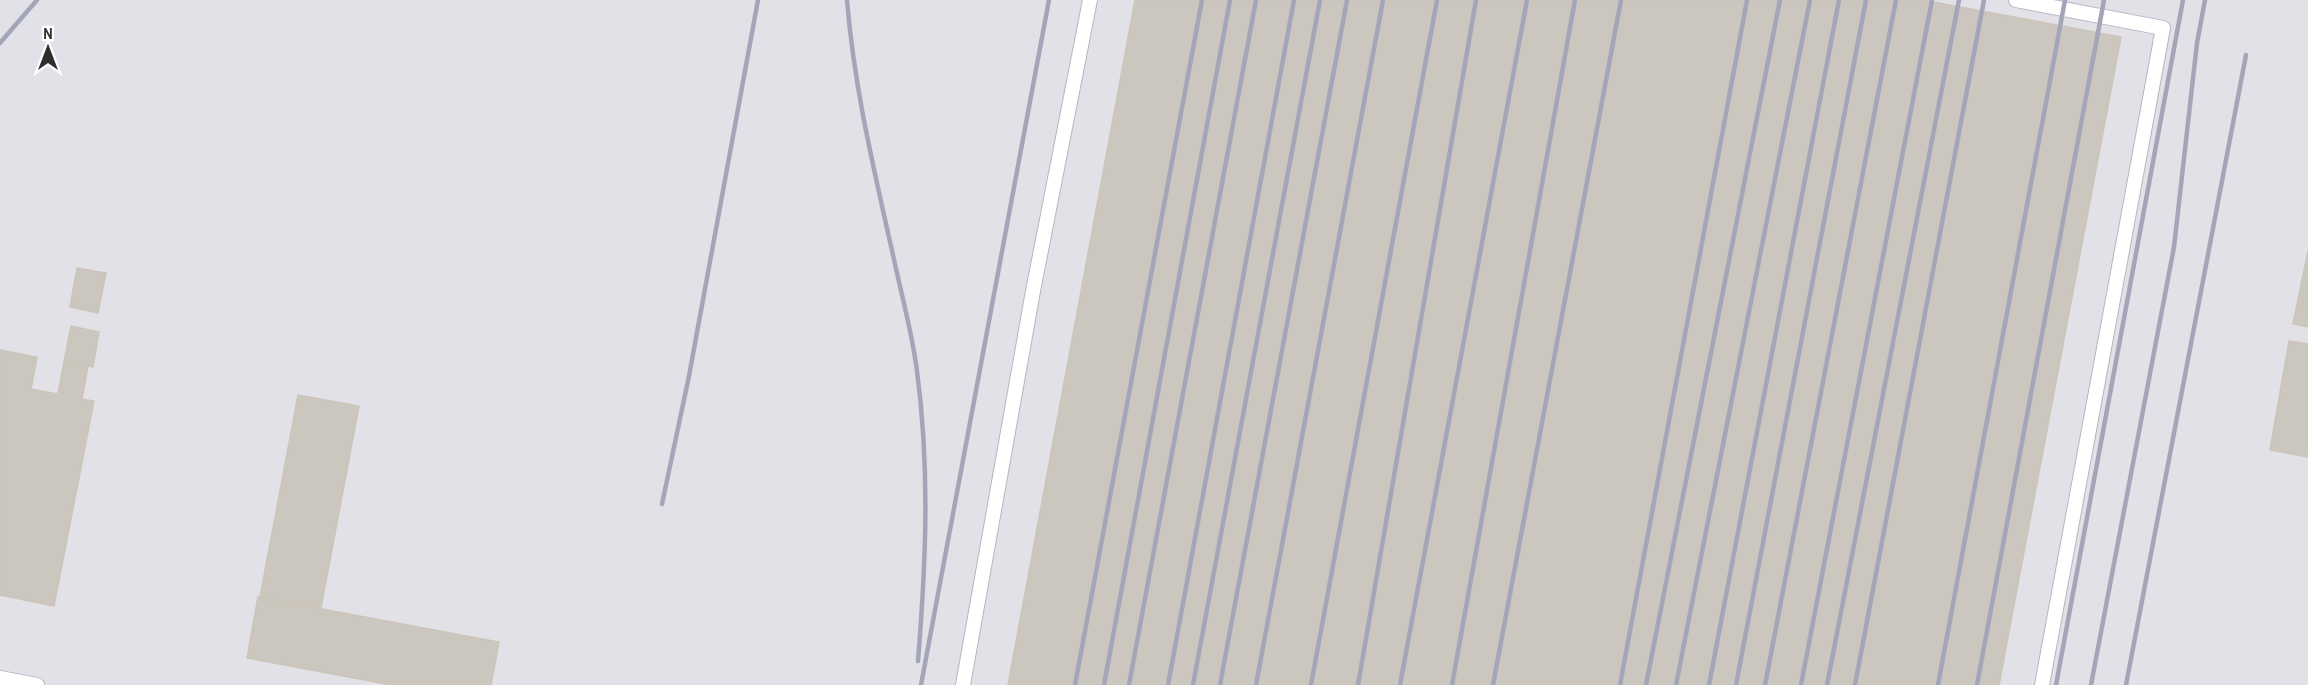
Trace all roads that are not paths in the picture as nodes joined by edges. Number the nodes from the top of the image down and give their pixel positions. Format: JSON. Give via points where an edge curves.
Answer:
{"nodes":[{"id":1,"x":1090,"y":0,"type":"edge"},
{"id":2,"x":2016,"y":0,"type":"edge"},
{"id":3,"x":0,"y":678,"type":"edge"},
{"id":4,"x":37,"y":685,"type":"edge"},
{"id":5,"x":963,"y":685,"type":"edge"},
{"id":6,"x":2042,"y":685,"type":"edge"}],
"edges":[{"from":1,"to":5,"type":"lane"},
{"from":2,"to":6,"type":"lane","via":[[2163,28]]},
{"from":3,"to":4,"type":"lane"}]}
